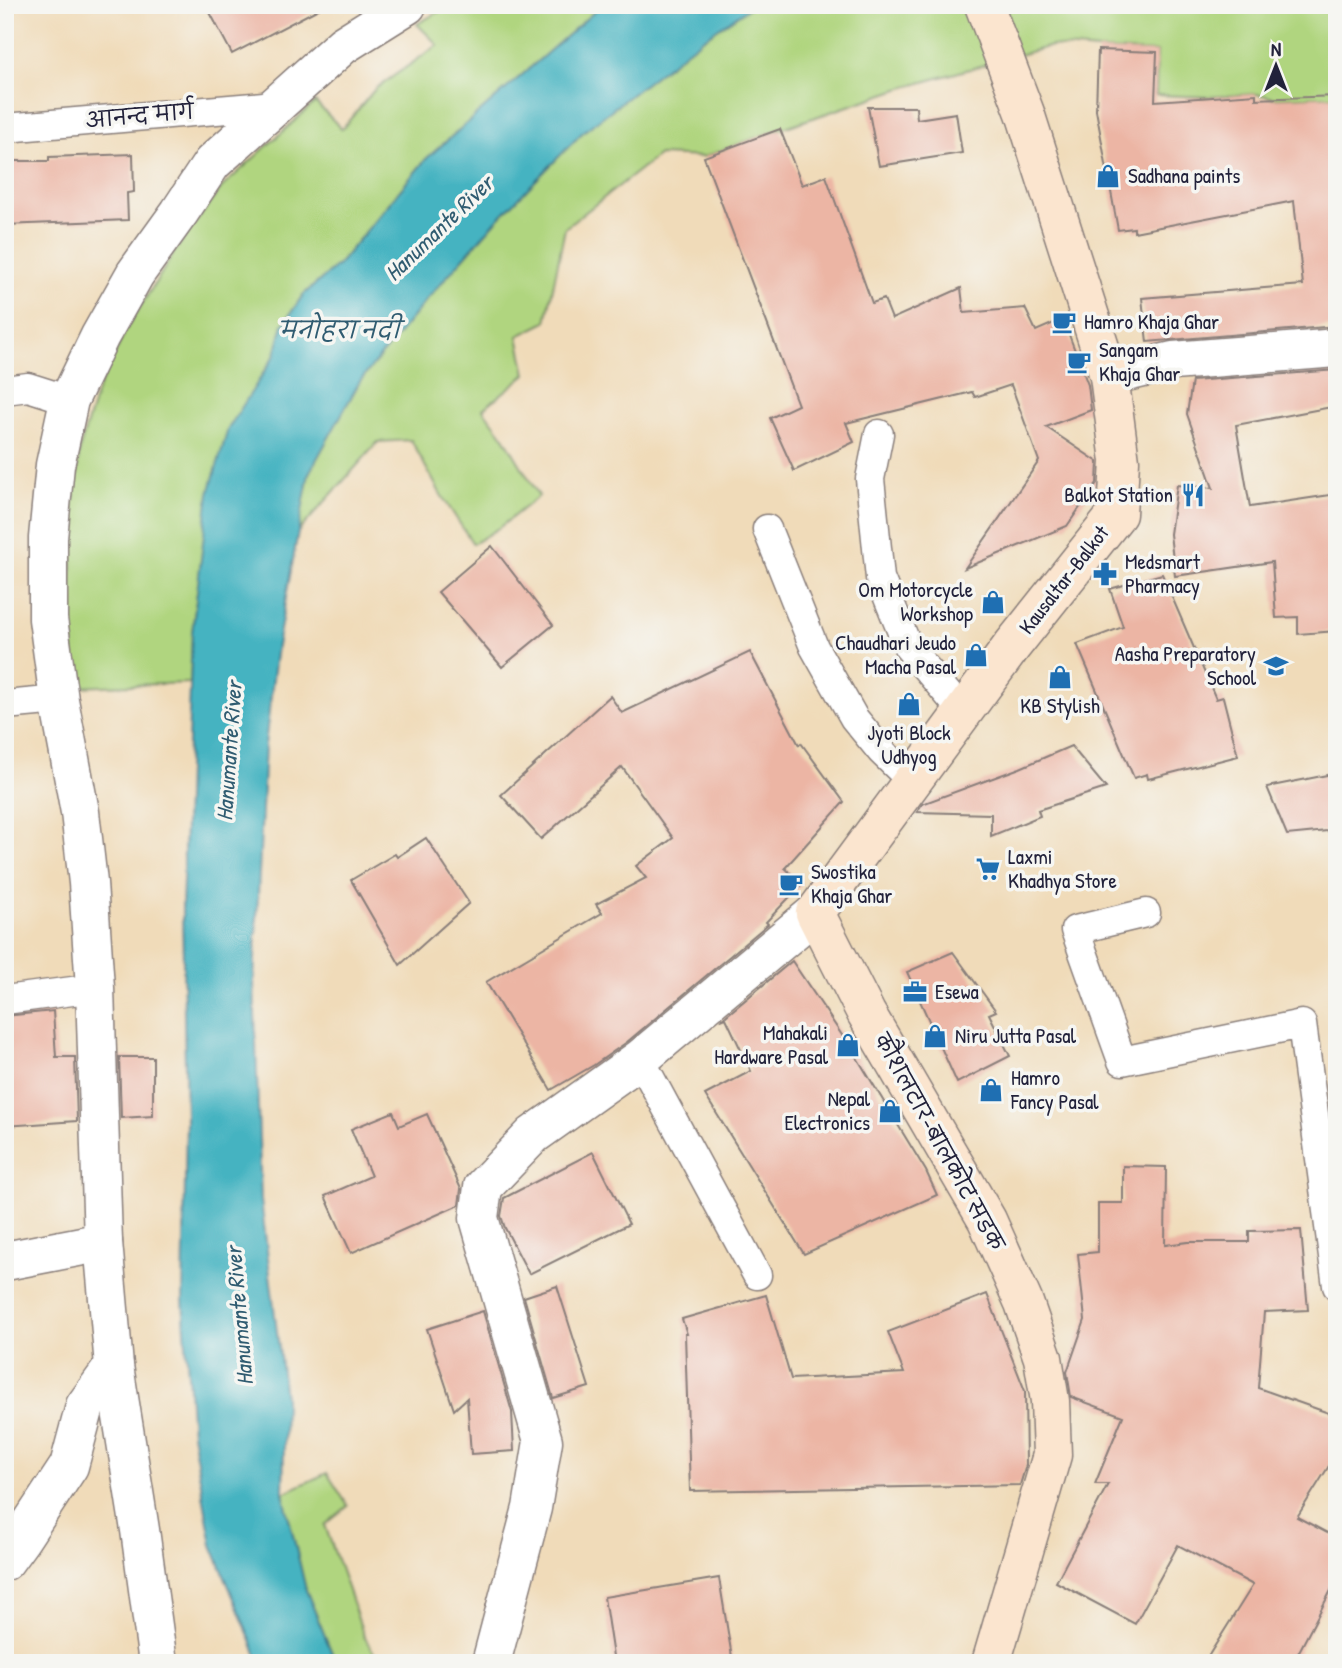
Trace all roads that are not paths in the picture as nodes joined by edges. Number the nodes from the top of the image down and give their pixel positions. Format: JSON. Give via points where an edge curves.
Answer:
{"nodes":[{"id":1,"x":407,"y":5,"type":"edge"},
{"id":2,"x":984,"y":5,"type":"edge"},
{"id":3,"x":275,"y":105,"type":"junction"},
{"id":4,"x":5,"y":128,"type":"edge"},
{"id":5,"x":1337,"y":348,"type":"edge"},
{"id":6,"x":1109,"y":376,"type":"junction"},
{"id":7,"x":5,"y":390,"type":"edge"},
{"id":8,"x":69,"y":400,"type":"junction"},
{"id":9,"x":879,"y":434,"type":"dead end"},
{"id":10,"x":767,"y":529,"type":"dead end"},
{"id":11,"x":60,"y":700,"type":"junction"},
{"id":12,"x":5,"y":705,"type":"edge"},
{"id":13,"x":963,"y":712,"type":"junction"},
{"id":14,"x":912,"y":780,"type":"junction"},
{"id":15,"x":816,"y":913,"type":"junction"},
{"id":16,"x":1146,"y":913,"type":"dead end"},
{"id":17,"x":95,"y":988,"type":"junction"},
{"id":18,"x":5,"y":1000,"type":"edge"},
{"id":19,"x":640,"y":1059,"type":"junction"},
{"id":20,"x":103,"y":1242,"type":"junction"},
{"id":21,"x":5,"y":1261,"type":"edge"},
{"id":22,"x":757,"y":1275,"type":"dead end"},
{"id":23,"x":1337,"y":1286,"type":"edge"},
{"id":24,"x":114,"y":1366,"type":"junction"},
{"id":25,"x":5,"y":1561,"type":"edge"},
{"id":26,"x":158,"y":1663,"type":"edge"},
{"id":27,"x":491,"y":1663,"type":"edge"},
{"id":28,"x":991,"y":1663,"type":"edge"}],
"edges":[{"from":1,"to":3,"type":"street","via":[[343,45]]},
{"from":2,"to":6,"type":"main road","name":"Kausaltar-Balkot","via":[[1025,113]]},
{"from":3,"to":4,"type":"lane","name":"आनन्द मार्ग"},
{"from":3,"to":8,"type":"street","via":[[212,163],[135,274]]},
{"from":5,"to":6,"type":"street","via":[[1173,361]]},
{"from":6,"to":13,"type":"main road","name":"Kausaltar-Balkot","via":[[1120,461],[1116,513]]},
{"from":7,"to":8,"type":"lane","via":[[28,387]]},
{"from":8,"to":11,"type":"street","via":[[55,465],[48,538],[48,619]]},
{"from":9,"to":13,"type":"lane","via":[[870,479],[880,578],[908,648]]},
{"from":10,"to":14,"type":"lane","via":[[814,648],[854,718]]},
{"from":11,"to":12,"type":"lane"},
{"from":11,"to":17,"type":"street","via":[[80,812]]},
{"from":13,"to":14,"type":"main road","name":"Kausaltar-Balkot"},
{"from":14,"to":15,"type":"main road","name":"Kausaltar-Balkot"},
{"from":15,"to":19,"type":"street"},
{"from":15,"to":28,"type":"main road","name":"कौशलटार-बालकोट सडक","via":[[866,1013],[987,1220],[1043,1358],[1052,1455]]},
{"from":16,"to":23,"type":"lane","via":[[1075,930],[1122,1061],[1302,1024]]},
{"from":17,"to":18,"type":"lane"},
{"from":17,"to":20,"type":"street"},
{"from":19,"to":22,"type":"lane"},
{"from":19,"to":27,"type":"street","via":[[533,1135],[483,1188],[479,1217],[542,1441],[532,1508]]},
{"from":20,"to":21,"type":"street"},
{"from":20,"to":24,"type":"street"},
{"from":24,"to":25,"type":"street","via":[[85,1406],[69,1466]]},
{"from":24,"to":26,"type":"street"}]}
